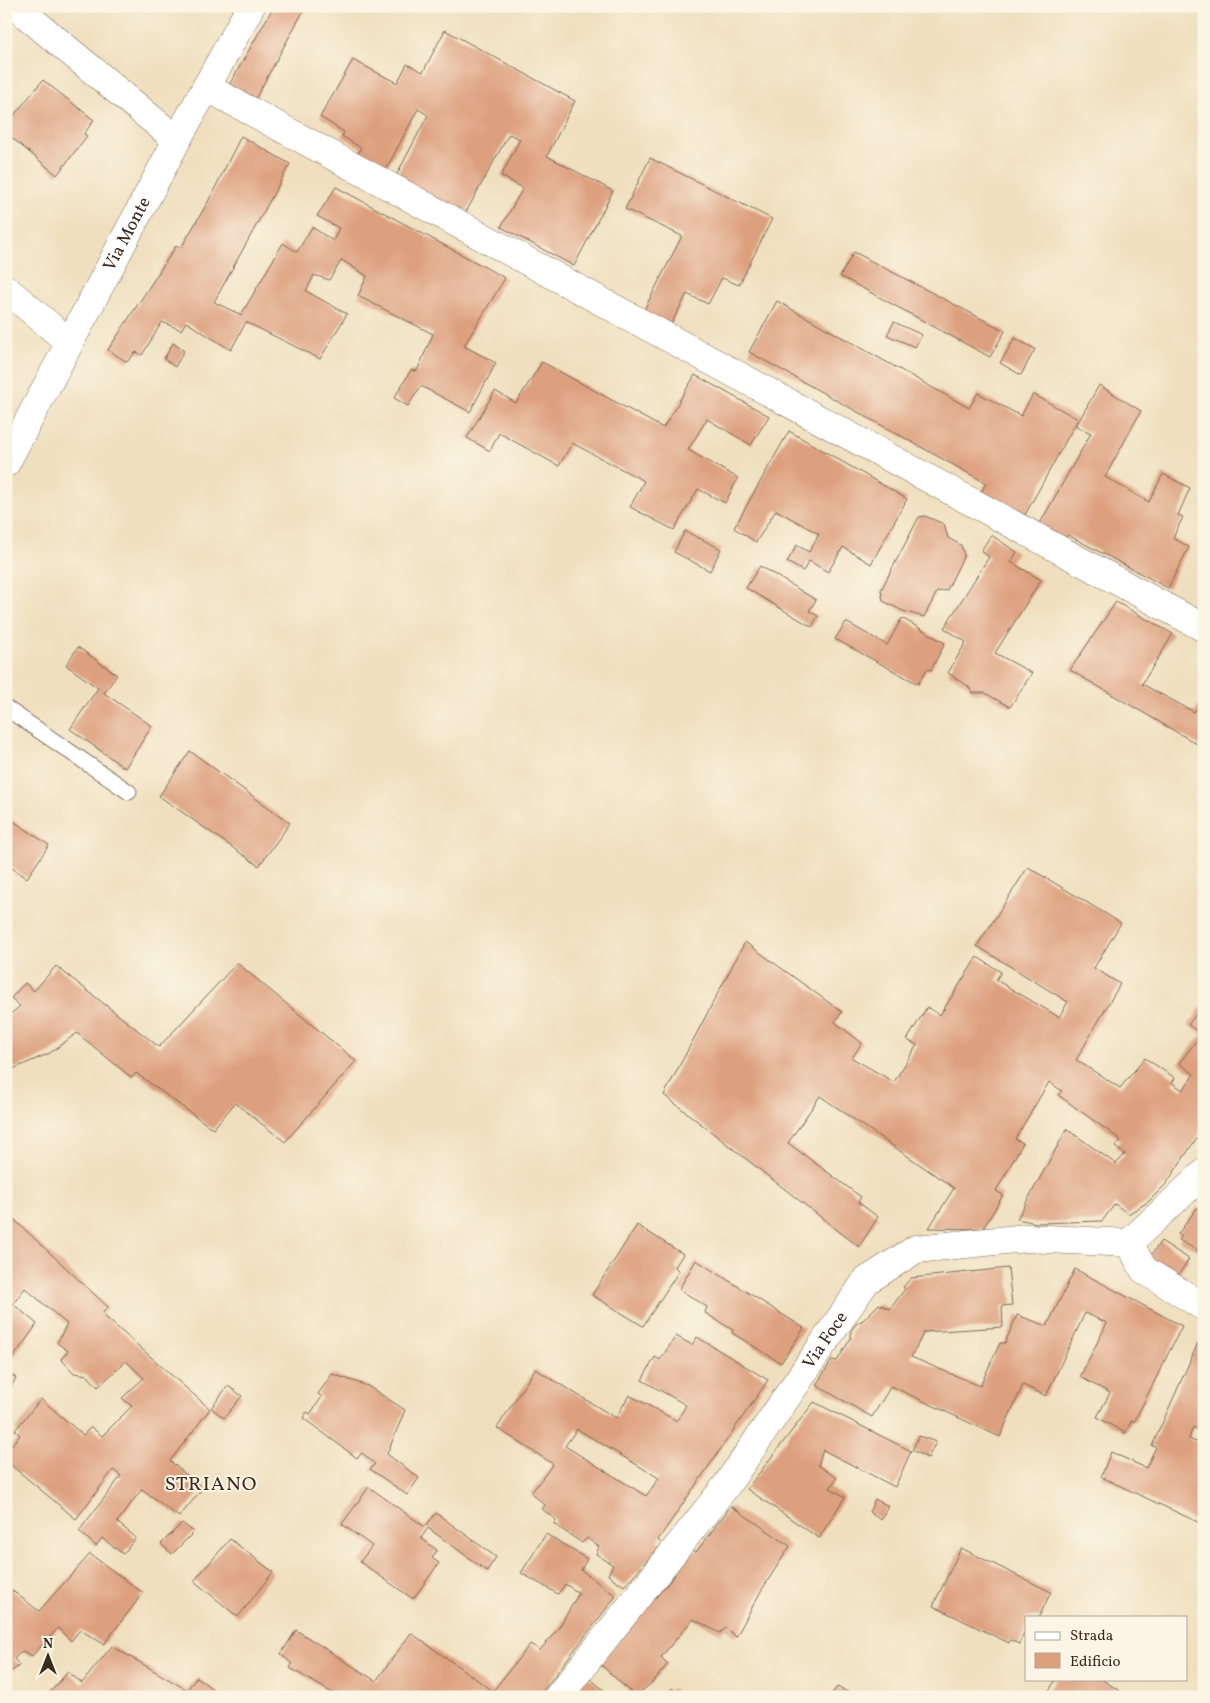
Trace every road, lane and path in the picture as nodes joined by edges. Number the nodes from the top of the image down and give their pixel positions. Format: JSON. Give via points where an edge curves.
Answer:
{"nodes":[{"id":1,"x":15,"y":6,"type":"edge"},
{"id":2,"x":251,"y":6,"type":"edge"},
{"id":3,"x":206,"y":87,"type":"junction"},
{"id":4,"x":177,"y":140,"type":"junction"},
{"id":5,"x":6,"y":289,"type":"edge"},
{"id":6,"x":69,"y":342,"type":"junction"},
{"id":7,"x":6,"y":463,"type":"edge"},
{"id":8,"x":1204,"y":628,"type":"edge"},
{"id":9,"x":6,"y":708,"type":"edge"},
{"id":10,"x":130,"y":792,"type":"dead end"},
{"id":11,"x":1204,"y":1173,"type":"edge"},
{"id":12,"x":1129,"y":1243,"type":"junction"},
{"id":13,"x":1204,"y":1307,"type":"edge"},
{"id":14,"x":558,"y":1697,"type":"edge"}],
"edges":[{"from":1,"to":4,"type":"street"},
{"from":2,"to":3,"type":"street","name":"Via Monte"},
{"from":3,"to":4,"type":"street","name":"Via Monte"},
{"from":3,"to":8,"type":"street"},
{"from":4,"to":6,"type":"street","name":"Via Monte"},
{"from":5,"to":6,"type":"street"},
{"from":6,"to":7,"type":"street","name":"Via Monte"},
{"from":9,"to":10,"type":"lane"},
{"from":11,"to":12,"type":"street"},
{"from":12,"to":13,"type":"street","via":[[1144,1270]]},
{"from":12,"to":14,"type":"street","name":"Via Foce","via":[[1027,1238],[916,1249],[866,1282],[726,1486]]}]}
